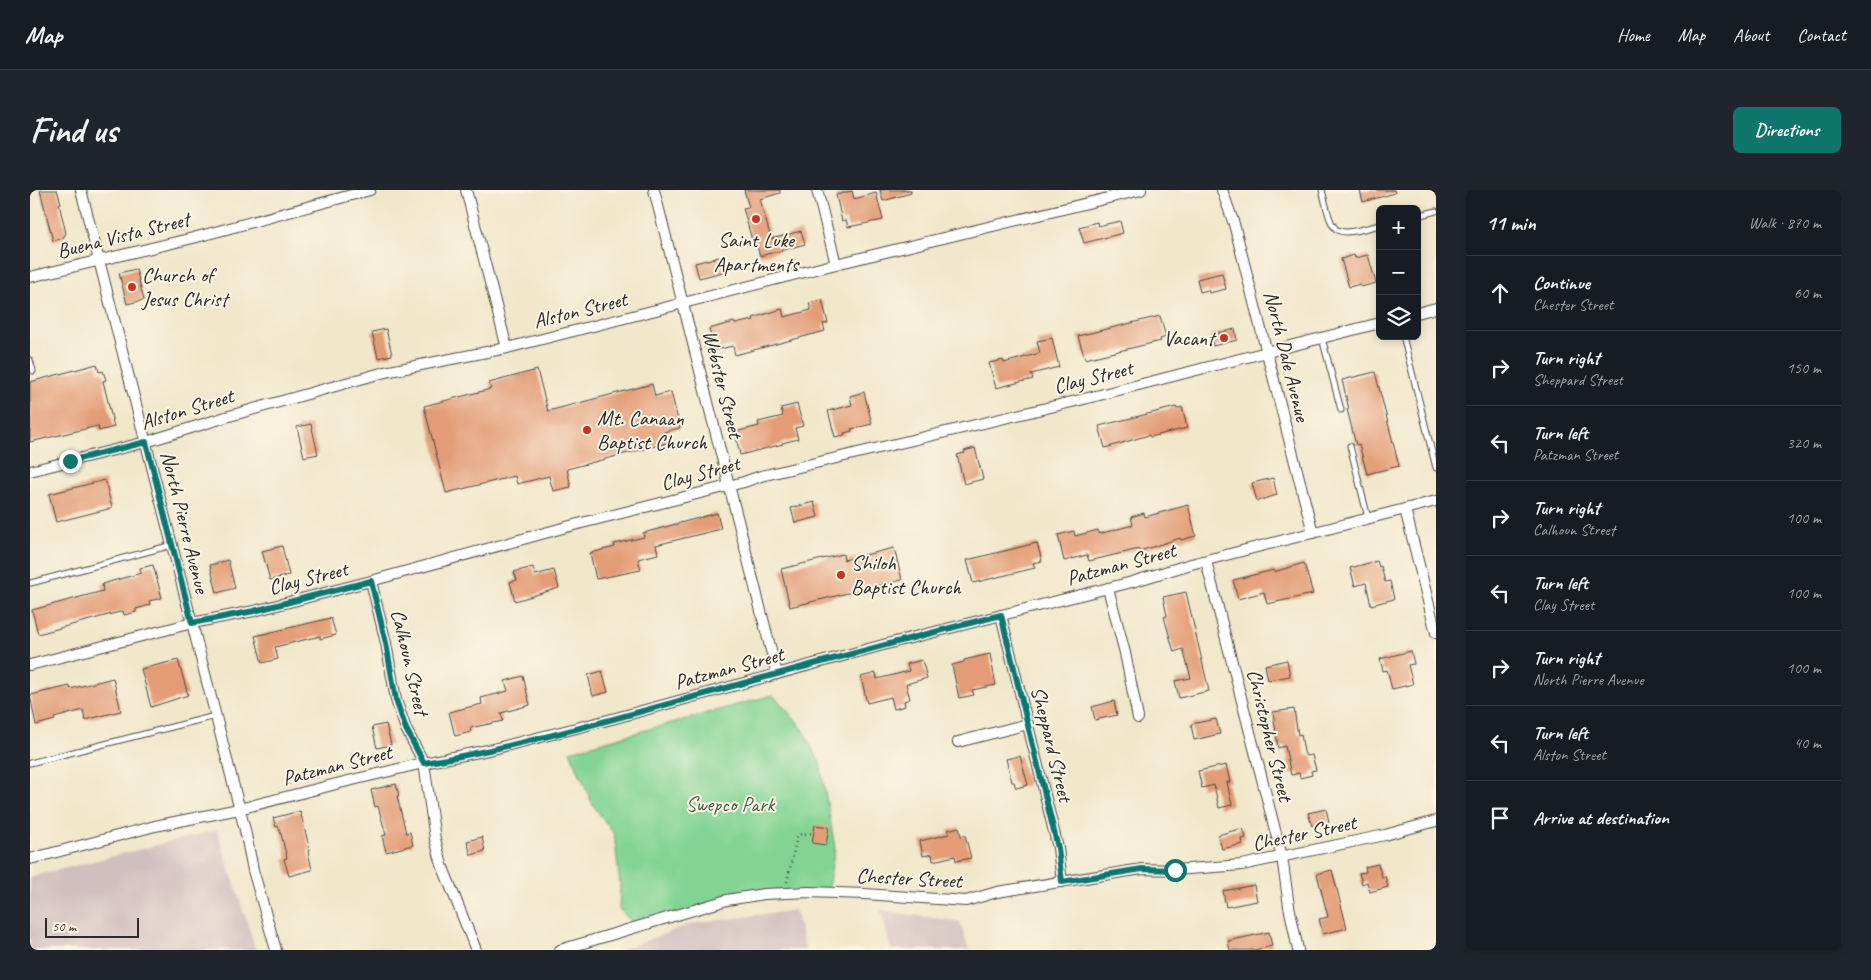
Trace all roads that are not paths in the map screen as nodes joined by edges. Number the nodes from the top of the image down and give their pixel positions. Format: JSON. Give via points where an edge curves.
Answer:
{"nodes":[{"id":1,"x":81,"y":190,"type":"edge"},
{"id":2,"x":370,"y":190,"type":"edge"},
{"id":3,"x":466,"y":190,"type":"edge"},
{"id":4,"x":654,"y":190,"type":"edge"},
{"id":5,"x":817,"y":190,"type":"edge"},
{"id":6,"x":1141,"y":190,"type":"edge"},
{"id":7,"x":1222,"y":190,"type":"edge"},
{"id":8,"x":1322,"y":190,"type":"edge"},
{"id":9,"x":1436,"y":211,"type":"edge"},
{"id":10,"x":1421,"y":215,"type":"edge"},
{"id":11,"x":1376,"y":226,"type":"edge"},
{"id":12,"x":99,"y":259,"type":"junction"},
{"id":13,"x":836,"y":264,"type":"junction"},
{"id":14,"x":30,"y":277,"type":"edge"},
{"id":15,"x":684,"y":304,"type":"junction"},
{"id":16,"x":1436,"y":308,"type":"edge"},
{"id":17,"x":1421,"y":312,"type":"edge"},
{"id":18,"x":1376,"y":323,"type":"edge"},
{"id":19,"x":1322,"y":337,"type":"junction"},
{"id":20,"x":1404,"y":340,"type":"edge"},
{"id":21,"x":507,"y":348,"type":"junction"},
{"id":22,"x":1267,"y":352,"type":"junction"},
{"id":23,"x":30,"y":360,"type":"edge"},
{"id":24,"x":33,"y":371,"type":"dead end"},
{"id":25,"x":1340,"y":410,"type":"dead end"},
{"id":26,"x":146,"y":442,"type":"junction"},
{"id":27,"x":1350,"y":446,"type":"dead end"},
{"id":28,"x":1436,"y":468,"type":"edge"},
{"id":29,"x":30,"y":471,"type":"edge"},
{"id":30,"x":729,"y":486,"type":"junction"},
{"id":31,"x":1436,"y":501,"type":"edge"},
{"id":32,"x":1405,"y":509,"type":"junction"},
{"id":33,"x":1368,"y":519,"type":"junction"},
{"id":34,"x":1313,"y":533,"type":"junction"},
{"id":35,"x":172,"y":545,"type":"junction"},
{"id":36,"x":1206,"y":560,"type":"junction"},
{"id":37,"x":371,"y":581,"type":"junction"},
{"id":38,"x":31,"y":583,"type":"dead end"},
{"id":39,"x":1108,"y":588,"type":"junction"},
{"id":40,"x":1001,"y":615,"type":"junction"},
{"id":41,"x":192,"y":623,"type":"junction"},
{"id":42,"x":1436,"y":633,"type":"edge"},
{"id":43,"x":30,"y":665,"type":"edge"},
{"id":44,"x":777,"y":674,"type":"junction"},
{"id":45,"x":216,"y":716,"type":"junction"},
{"id":46,"x":1138,"y":718,"type":"dead end"},
{"id":47,"x":1028,"y":724,"type":"junction"},
{"id":48,"x":958,"y":742,"type":"dead end"},
{"id":49,"x":30,"y":763,"type":"edge"},
{"id":50,"x":424,"y":763,"type":"junction"},
{"id":51,"x":239,"y":809,"type":"junction"},
{"id":52,"x":1436,"y":821,"type":"edge"},
{"id":53,"x":1282,"y":857,"type":"junction"},
{"id":54,"x":30,"y":859,"type":"edge"},
{"id":55,"x":1062,"y":882,"type":"junction"},
{"id":56,"x":276,"y":950,"type":"edge"},
{"id":57,"x":476,"y":950,"type":"edge"},
{"id":58,"x":560,"y":950,"type":"edge"},
{"id":59,"x":1298,"y":950,"type":"edge"}],
"edges":[{"from":1,"to":12,"type":"street","name":"North Pierre Avenue"},
{"from":2,"to":12,"type":"street","name":"Buena Vista Street","via":[[193,238]]},
{"from":3,"to":21,"type":"street"},
{"from":4,"to":15,"type":"street","name":"Webster Street"},
{"from":5,"to":13,"type":"street"},
{"from":6,"to":13,"type":"street","name":"Alston Street"},
{"from":7,"to":22,"type":"street","name":"North Dale Avenue"},
{"from":8,"to":11,"type":"lane","via":[[1330,223],[1337,230],[1348,233]]},
{"from":9,"to":10,"type":"lane"},
{"from":12,"to":14,"type":"street","name":"Buena Vista Street"},
{"from":12,"to":26,"type":"street","name":"North Pierre Avenue"},
{"from":13,"to":15,"type":"street","name":"Alston Street"},
{"from":15,"to":21,"type":"street","name":"Alston Street"},
{"from":15,"to":30,"type":"street","name":"Webster Street"},
{"from":16,"to":17,"type":"street"},
{"from":18,"to":19,"type":"street","name":"Clay Street"},
{"from":19,"to":22,"type":"street","name":"Clay Street"},
{"from":19,"to":25,"type":"lane"},
{"from":20,"to":28,"type":"lane"},
{"from":21,"to":26,"type":"street","name":"Alston Street","via":[[385,372]]},
{"from":22,"to":30,"type":"street","name":"Clay Street"},
{"from":22,"to":34,"type":"street","name":"North Dale Avenue"},
{"from":23,"to":24,"type":"lane"},
{"from":26,"to":29,"type":"street","name":"Alston Street"},
{"from":26,"to":35,"type":"street","name":"North Pierre Avenue"},
{"from":27,"to":33,"type":"lane"},
{"from":30,"to":37,"type":"street","name":"Clay Street"},
{"from":30,"to":44,"type":"street","name":"Webster Street"},
{"from":31,"to":32,"type":"street","name":"Patzman Street"},
{"from":32,"to":33,"type":"street","name":"Patzman Street"},
{"from":32,"to":42,"type":"street"},
{"from":33,"to":34,"type":"street","name":"Patzman Street"},
{"from":34,"to":36,"type":"street","name":"Patzman Street"},
{"from":35,"to":38,"type":"lane"},
{"from":35,"to":41,"type":"street","name":"North Pierre Avenue"},
{"from":36,"to":39,"type":"street","name":"Patzman Street"},
{"from":36,"to":53,"type":"street","name":"Christopher Street"},
{"from":37,"to":41,"type":"street","name":"Clay Street"},
{"from":37,"to":50,"type":"street","name":"Calhoun Street","via":[[396,700],[406,729]]},
{"from":39,"to":40,"type":"street","name":"Patzman Street"},
{"from":39,"to":46,"type":"street"},
{"from":40,"to":44,"type":"street","name":"Patzman Street"},
{"from":40,"to":47,"type":"street","name":"Sheppard Street"},
{"from":41,"to":43,"type":"street","name":"Clay Street"},
{"from":41,"to":45,"type":"street","name":"North Pierre Avenue"},
{"from":44,"to":50,"type":"street","name":"Patzman Street","via":[[556,734]]},
{"from":45,"to":49,"type":"lane"},
{"from":45,"to":51,"type":"street","name":"North Pierre Avenue"},
{"from":47,"to":48,"type":"street"},
{"from":47,"to":55,"type":"street","name":"Sheppard Street","via":[[1058,848]]},
{"from":50,"to":51,"type":"street","name":"Patzman Street"},
{"from":50,"to":57,"type":"street","name":"Calhoun Street","via":[[435,840]]},
{"from":51,"to":54,"type":"street","name":"Patzman Street","via":[[155,826]]},
{"from":51,"to":56,"type":"street","name":"North Pierre Avenue"},
{"from":52,"to":53,"type":"street","name":"Chester Street"},
{"from":53,"to":55,"type":"street","name":"Chester Street","via":[[1225,867],[1142,869]]},
{"from":53,"to":59,"type":"street","name":"Christopher Street"},
{"from":55,"to":58,"type":"street","name":"Chester Street","via":[[958,901],[865,894],[764,894],[727,900]]}]}
